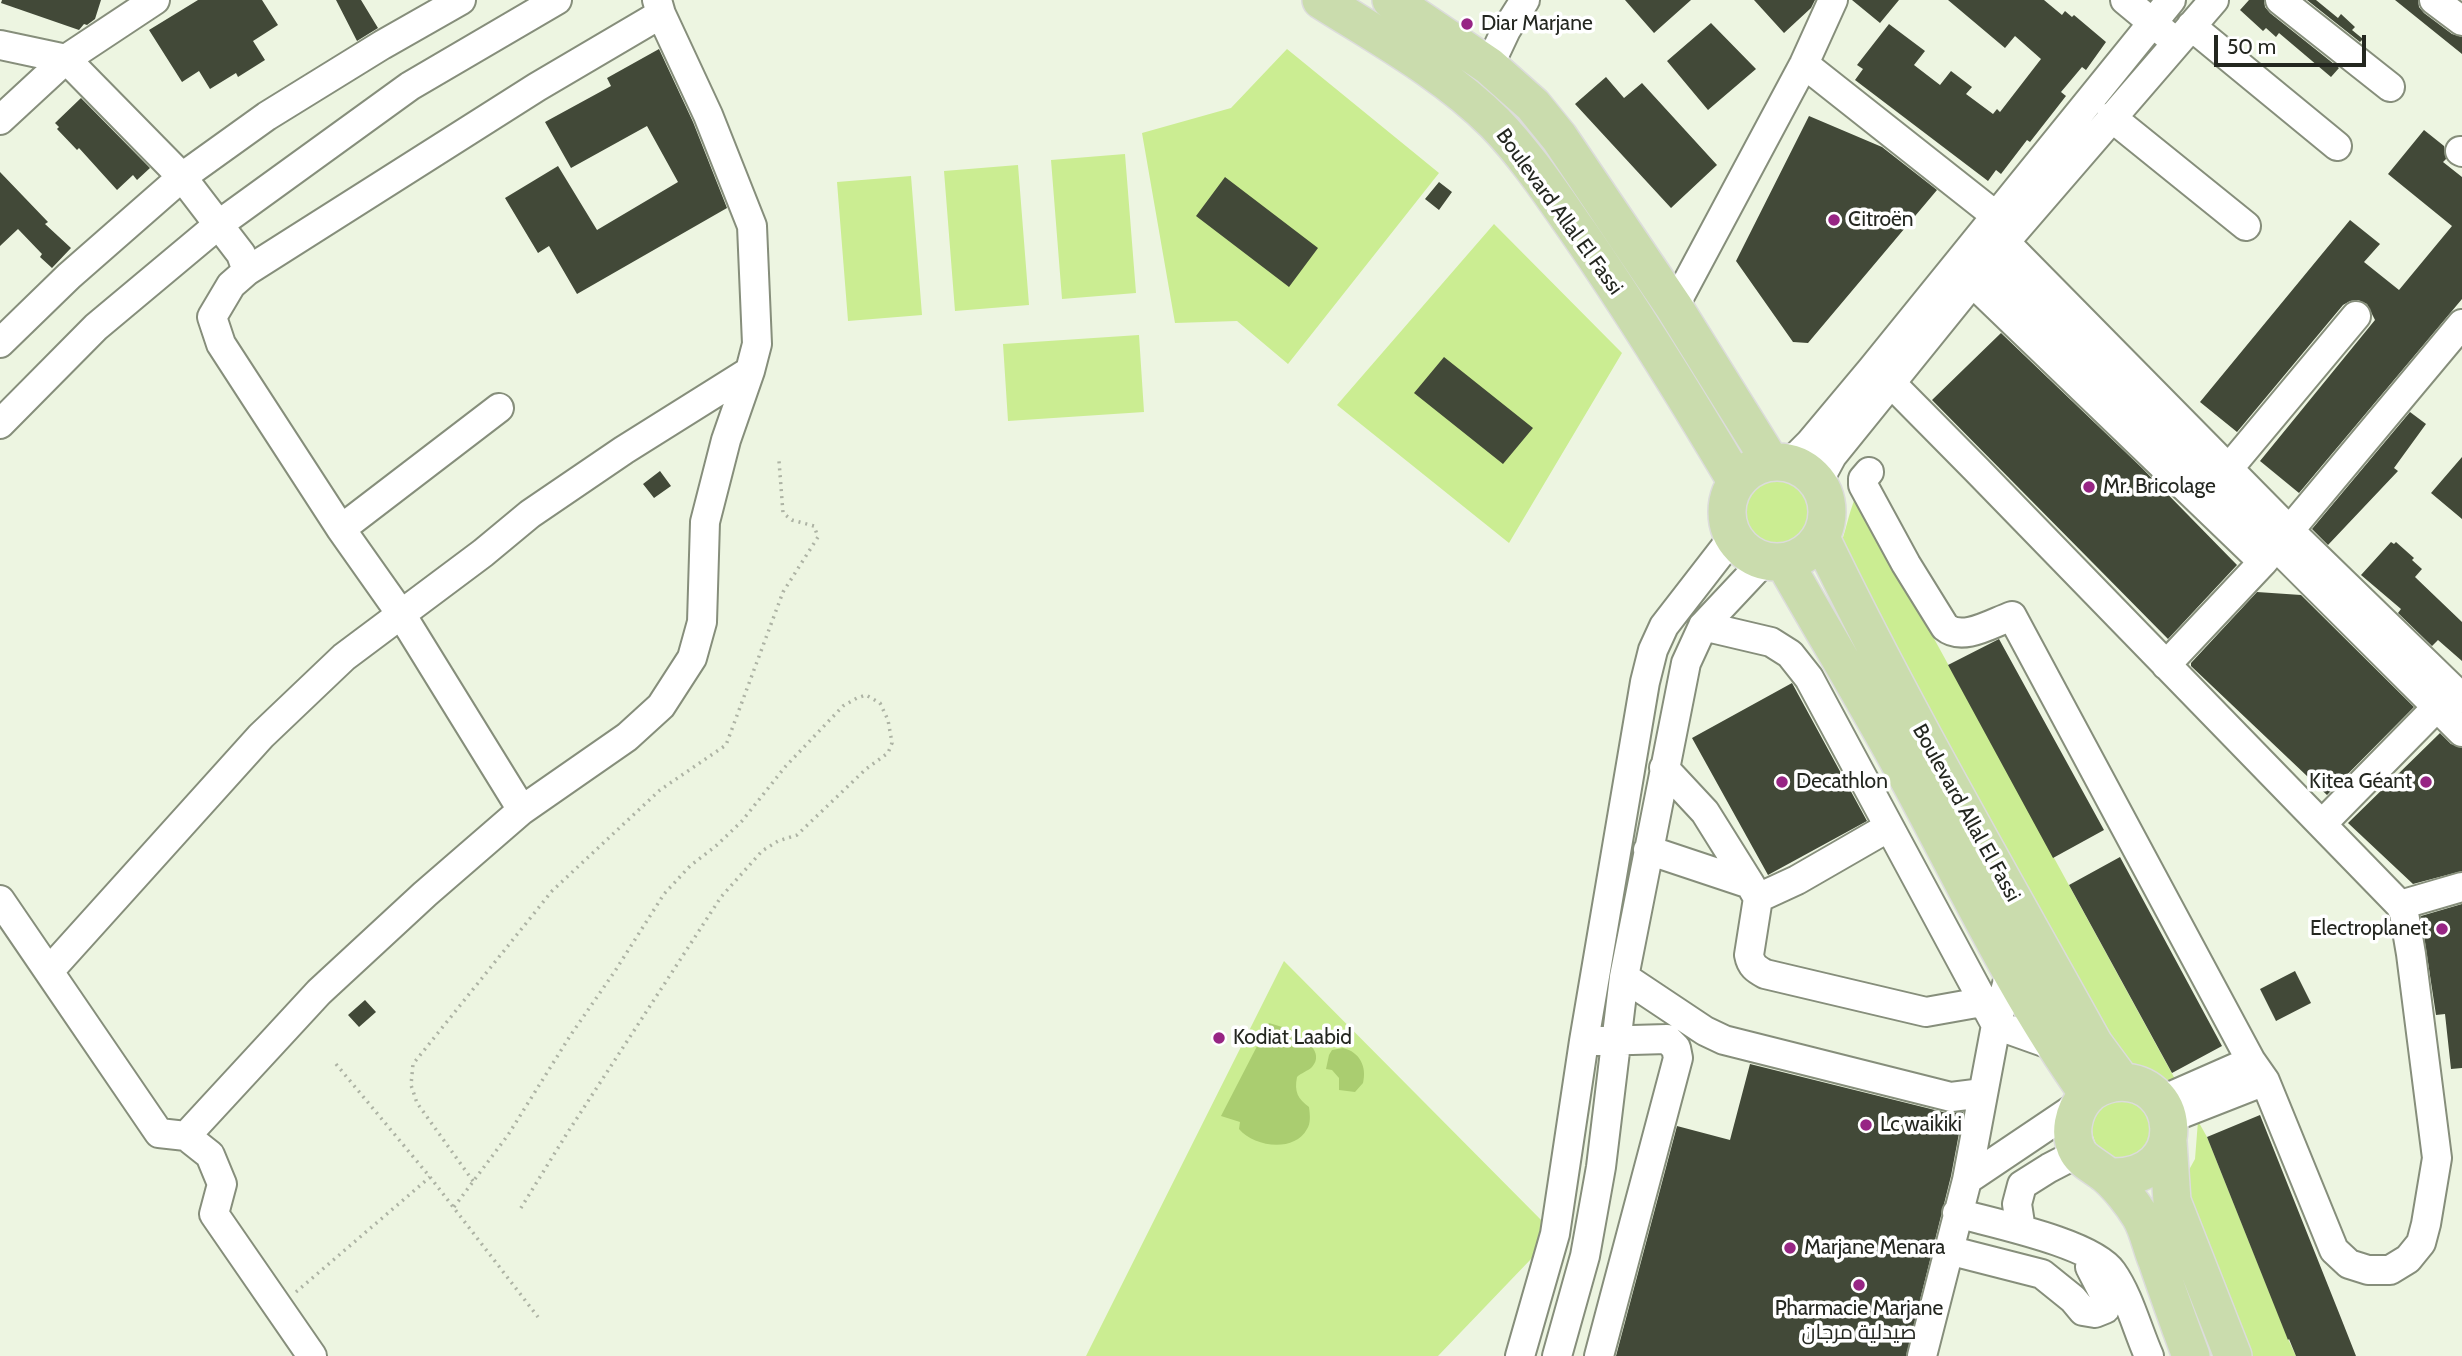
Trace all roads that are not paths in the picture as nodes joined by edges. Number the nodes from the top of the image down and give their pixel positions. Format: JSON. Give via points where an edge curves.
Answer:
{"nodes":[{"id":1,"x":155,"y":0,"type":"edge"},
{"id":2,"x":461,"y":0,"type":"edge"},
{"id":3,"x":557,"y":0,"type":"edge"},
{"id":4,"x":1321,"y":0,"type":"edge"},
{"id":5,"x":1391,"y":0,"type":"edge"},
{"id":6,"x":1525,"y":0,"type":"edge"},
{"id":7,"x":1833,"y":0,"type":"edge"},
{"id":8,"x":2125,"y":0,"type":"edge"},
{"id":9,"x":2214,"y":0,"type":"edge"},
{"id":10,"x":2280,"y":0,"type":"edge"},
{"id":11,"x":659,"y":7,"type":"edge"},
{"id":12,"x":2162,"y":11,"type":"edge"},
{"id":13,"x":2183,"y":35,"type":"junction"},
{"id":14,"x":0,"y":45,"type":"edge"},
{"id":15,"x":66,"y":59,"type":"junction"},
{"id":16,"x":1804,"y":64,"type":"junction"},
{"id":17,"x":1489,"y":66,"type":"junction"},
{"id":18,"x":2390,"y":87,"type":"dead end"},
{"id":19,"x":2110,"y":117,"type":"junction"},
{"id":20,"x":0,"y":120,"type":"edge"},
{"id":21,"x":2337,"y":146,"type":"dead end"},
{"id":22,"x":182,"y":177,"type":"junction"},
{"id":23,"x":218,"y":225,"type":"junction"},
{"id":24,"x":2246,"y":226,"type":"dead end"},
{"id":25,"x":1987,"y":245,"type":"junction"},
{"id":26,"x":247,"y":271,"type":"junction"},
{"id":27,"x":1674,"y":307,"type":"junction"},
{"id":28,"x":2356,"y":316,"type":"dead end"},
{"id":29,"x":2462,"y":324,"type":"edge"},
{"id":30,"x":0,"y":343,"type":"edge"},
{"id":31,"x":750,"y":371,"type":"junction"},
{"id":32,"x":1881,"y":376,"type":"junction"},
{"id":33,"x":499,"y":408,"type":"dead end"},
{"id":34,"x":0,"y":424,"type":"edge"},
{"id":35,"x":2229,"y":468,"type":"junction"},
{"id":36,"x":1793,"y":469,"type":"junction"},
{"id":37,"x":1869,"y":472,"type":"dead end"},
{"id":38,"x":1736,"y":481,"type":"junction"},
{"id":39,"x":341,"y":529,"type":"junction"},
{"id":40,"x":1733,"y":537,"type":"junction"},
{"id":41,"x":1821,"y":538,"type":"junction"},
{"id":42,"x":2277,"y":547,"type":"junction"},
{"id":43,"x":1774,"y":561,"type":"junction"},
{"id":44,"x":401,"y":614,"type":"junction"},
{"id":45,"x":1703,"y":626,"type":"junction"},
{"id":46,"x":2166,"y":665,"type":"junction"},
{"id":47,"x":2450,"y":703,"type":"edge"},
{"id":48,"x":1878,"y":726,"type":"junction"},
{"id":49,"x":2462,"y":732,"type":"edge"},
{"id":50,"x":1856,"y":763,"type":"junction"},
{"id":51,"x":1664,"y":768,"type":"junction"},
{"id":52,"x":522,"y":810,"type":"junction"},
{"id":53,"x":2322,"y":824,"type":"junction"},
{"id":54,"x":1889,"y":827,"type":"junction"},
{"id":55,"x":1648,"y":850,"type":"junction"},
{"id":56,"x":2462,"y":887,"type":"edge"},
{"id":57,"x":1754,"y":891,"type":"junction"},
{"id":58,"x":0,"y":900,"type":"edge"},
{"id":59,"x":2400,"y":905,"type":"junction"},
{"id":60,"x":50,"y":970,"type":"junction"},
{"id":61,"x":2010,"y":973,"type":"junction"},
{"id":62,"x":1624,"y":977,"type":"junction"},
{"id":63,"x":1989,"y":1014,"type":"junction"},
{"id":64,"x":1584,"y":1041,"type":"junction"},
{"id":65,"x":1615,"y":1041,"type":"junction"},
{"id":66,"x":2055,"y":1046,"type":"junction"},
{"id":67,"x":2258,"y":1071,"type":"junction"},
{"id":68,"x":2122,"y":1082,"type":"junction"},
{"id":69,"x":1983,"y":1093,"type":"junction"},
{"id":70,"x":2084,"y":1099,"type":"junction"},
{"id":71,"x":2165,"y":1121,"type":"junction"},
{"id":72,"x":186,"y":1136,"type":"junction"},
{"id":73,"x":2078,"y":1153,"type":"junction"},
{"id":74,"x":2109,"y":1177,"type":"junction"},
{"id":75,"x":1967,"y":1180,"type":"junction"},
{"id":76,"x":1956,"y":1213,"type":"junction"},
{"id":77,"x":2021,"y":1230,"type":"junction"},
{"id":78,"x":1948,"y":1250,"type":"junction"},
{"id":79,"x":2082,"y":1251,"type":"junction"},
{"id":80,"x":312,"y":1356,"type":"edge"},
{"id":81,"x":1520,"y":1356,"type":"edge"},
{"id":82,"x":1557,"y":1356,"type":"edge"},
{"id":83,"x":1599,"y":1356,"type":"edge"},
{"id":84,"x":1922,"y":1356,"type":"edge"},
{"id":85,"x":2149,"y":1356,"type":"edge"},
{"id":86,"x":2191,"y":1356,"type":"edge"},
{"id":87,"x":2233,"y":1356,"type":"edge"}],
"edges":[{"from":1,"to":15,"type":"street"},
{"from":2,"to":22,"type":"street","via":[[267,116]]},
{"from":3,"to":23,"type":"street","via":[[410,86]]},
{"from":4,"to":38,"type":"main road","name":"Boulevard Allal El Fassi","via":[[1465,95],[1505,135],[1603,267]]},
{"from":5,"to":17,"type":"main road","name":"Boulevard Allal El Fassi"},
{"from":6,"to":17,"type":"street"},
{"from":7,"to":16,"type":"street"},
{"from":8,"to":12,"type":"street"},
{"from":9,"to":13,"type":"street"},
{"from":10,"to":18,"type":"street"},
{"from":11,"to":26,"type":"street"},
{"from":11,"to":31,"type":"street","via":[[752,226],[757,344]]},
{"from":12,"to":13,"type":"street"},
{"from":12,"to":25,"type":"street"},
{"from":13,"to":19,"type":"street"},
{"from":13,"to":21,"type":"street"},
{"from":14,"to":15,"type":"street"},
{"from":15,"to":20,"type":"street"},
{"from":15,"to":22,"type":"street"},
{"from":16,"to":25,"type":"street"},
{"from":16,"to":27,"type":"street"},
{"from":17,"to":27,"type":"main road","name":"Boulevard Allal El Fassi","via":[[1533,105],[1559,137]]},
{"from":19,"to":24,"type":"street"},
{"from":19,"to":25,"type":"street"},
{"from":22,"to":23,"type":"street"},
{"from":22,"to":30,"type":"street"},
{"from":23,"to":26,"type":"street","via":[[241,254]]},
{"from":23,"to":34,"type":"street","via":[[96,327]]},
{"from":25,"to":32,"type":"street"},
{"from":25,"to":32,"type":"street"},
{"from":25,"to":35,"type":"street"},
{"from":25,"to":42,"type":"street"},
{"from":26,"to":39,"type":"street","via":[[212,317],[221,344]]},
{"from":27,"to":36,"type":"main road","name":"Boulevard Allal El Fassi"},
{"from":28,"to":35,"type":"street"},
{"from":29,"to":42,"type":"street"},
{"from":31,"to":44,"type":"street","via":[[530,514]]},
{"from":31,"to":52,"type":"street","via":[[705,522],[702,622],[692,658],[661,706],[628,737]]},
{"from":32,"to":36,"type":"street","via":[[1832,456]]},
{"from":32,"to":46,"type":"street"},
{"from":33,"to":39,"type":"street"},
{"from":35,"to":42,"type":"street"},
{"from":36,"to":38,"type":"main road","via":[[1746,471]]},
{"from":36,"to":41,"type":"main road","via":[[1825,495],[1828,509]]},
{"from":37,"to":67,"type":"street","via":[[1863,485],[1945,627],[1953,634],[1963,634],[2012,617]]},
{"from":38,"to":40,"type":"main road","via":[[1726,509]]},
{"from":39,"to":44,"type":"street"},
{"from":40,"to":43,"type":"main road","via":[[1741,548]]},
{"from":40,"to":64,"type":"street","via":[[1664,626],[1653,650]]},
{"from":41,"to":43,"type":"main road","via":[[1798,558]]},
{"from":41,"to":68,"type":"main road","name":"Boulevard Allal El Fassi","via":[[2087,1032]]},
{"from":42,"to":46,"type":"street"},
{"from":42,"to":47,"type":"street"},
{"from":43,"to":45,"type":"street"},
{"from":43,"to":48,"type":"main road","name":"Boulevard Allal El Fassi"},
{"from":44,"to":52,"type":"street"},
{"from":44,"to":60,"type":"street","via":[[344,657],[261,736]]},
{"from":45,"to":50,"type":"street","via":[[1771,642],[1790,654],[1810,678]]},
{"from":45,"to":51,"type":"street","via":[[1686,663]]},
{"from":46,"to":53,"type":"street"},
{"from":47,"to":49,"type":"street"},
{"from":47,"to":53,"type":"street"},
{"from":48,"to":50,"type":"street"},
{"from":48,"to":61,"type":"main road","name":"Boulevard Allal El Fassi"},
{"from":50,"to":54,"type":"street"},
{"from":51,"to":55,"type":"street"},
{"from":51,"to":57,"type":"street","via":[[1704,811]]},
{"from":52,"to":72,"type":"street","via":[[319,992]]},
{"from":53,"to":59,"type":"street"},
{"from":54,"to":57,"type":"street","via":[[1797,880]]},
{"from":54,"to":63,"type":"street"},
{"from":55,"to":57,"type":"street"},
{"from":55,"to":62,"type":"street"},
{"from":56,"to":59,"type":"street"},
{"from":57,"to":63,"type":"street","via":[[1749,955],[1756,970],[1926,1012]]},
{"from":58,"to":60,"type":"street"},
{"from":59,"to":67,"type":"street","via":[[2411,954],[2437,1158],[2421,1243],[2408,1259],[2390,1270],[2368,1270],[2349,1264],[2334,1250]]},
{"from":60,"to":72,"type":"street","via":[[159,1133]]},
{"from":61,"to":63,"type":"street"},
{"from":61,"to":66,"type":"main road","name":"Boulevard Allal El Fassi"},
{"from":62,"to":65,"type":"street"},
{"from":62,"to":69,"type":"street","via":[[1724,1040],[1951,1097]]},
{"from":63,"to":66,"type":"street"},
{"from":63,"to":69,"type":"street"},
{"from":64,"to":65,"type":"street"},
{"from":64,"to":81,"type":"street","via":[[1555,1234]]},
{"from":65,"to":82,"type":"street","via":[[1601,1167],[1585,1255]]},
{"from":65,"to":83,"type":"street","via":[[1667,1039],[1678,1058]]},
{"from":66,"to":70,"type":"main road","name":"Boulevard Allal El Fassi"},
{"from":67,"to":71,"type":"street"},
{"from":68,"to":70,"type":"main road","via":[[2104,1085]]},
{"from":68,"to":71,"type":"main road","via":[[2149,1091]]},
{"from":69,"to":75,"type":"street"},
{"from":70,"to":73,"type":"main road","via":[[2074,1120]]},
{"from":70,"to":75,"type":"street"},
{"from":71,"to":74,"type":"main road","via":[[2160,1159],[2128,1178]]},
{"from":71,"to":87,"type":"main road","via":[[2172,1201]]},
{"from":72,"to":80,"type":"street","via":[[210,1154],[222,1184],[214,1214]]},
{"from":73,"to":74,"type":"main road"},
{"from":73,"to":77,"type":"street","via":[[2022,1185],[2017,1204]]},
{"from":74,"to":86,"type":"main road","via":[[2140,1216]]},
{"from":75,"to":76,"type":"street"},
{"from":76,"to":77,"type":"street"},
{"from":76,"to":78,"type":"street"},
{"from":77,"to":79,"type":"street"},
{"from":78,"to":79,"type":"street","via":[[2042,1274],[2083,1311],[2095,1313],[2105,1309],[2105,1296]]},
{"from":78,"to":84,"type":"street"},
{"from":79,"to":85,"type":"street","via":[[2111,1271]]}]}
